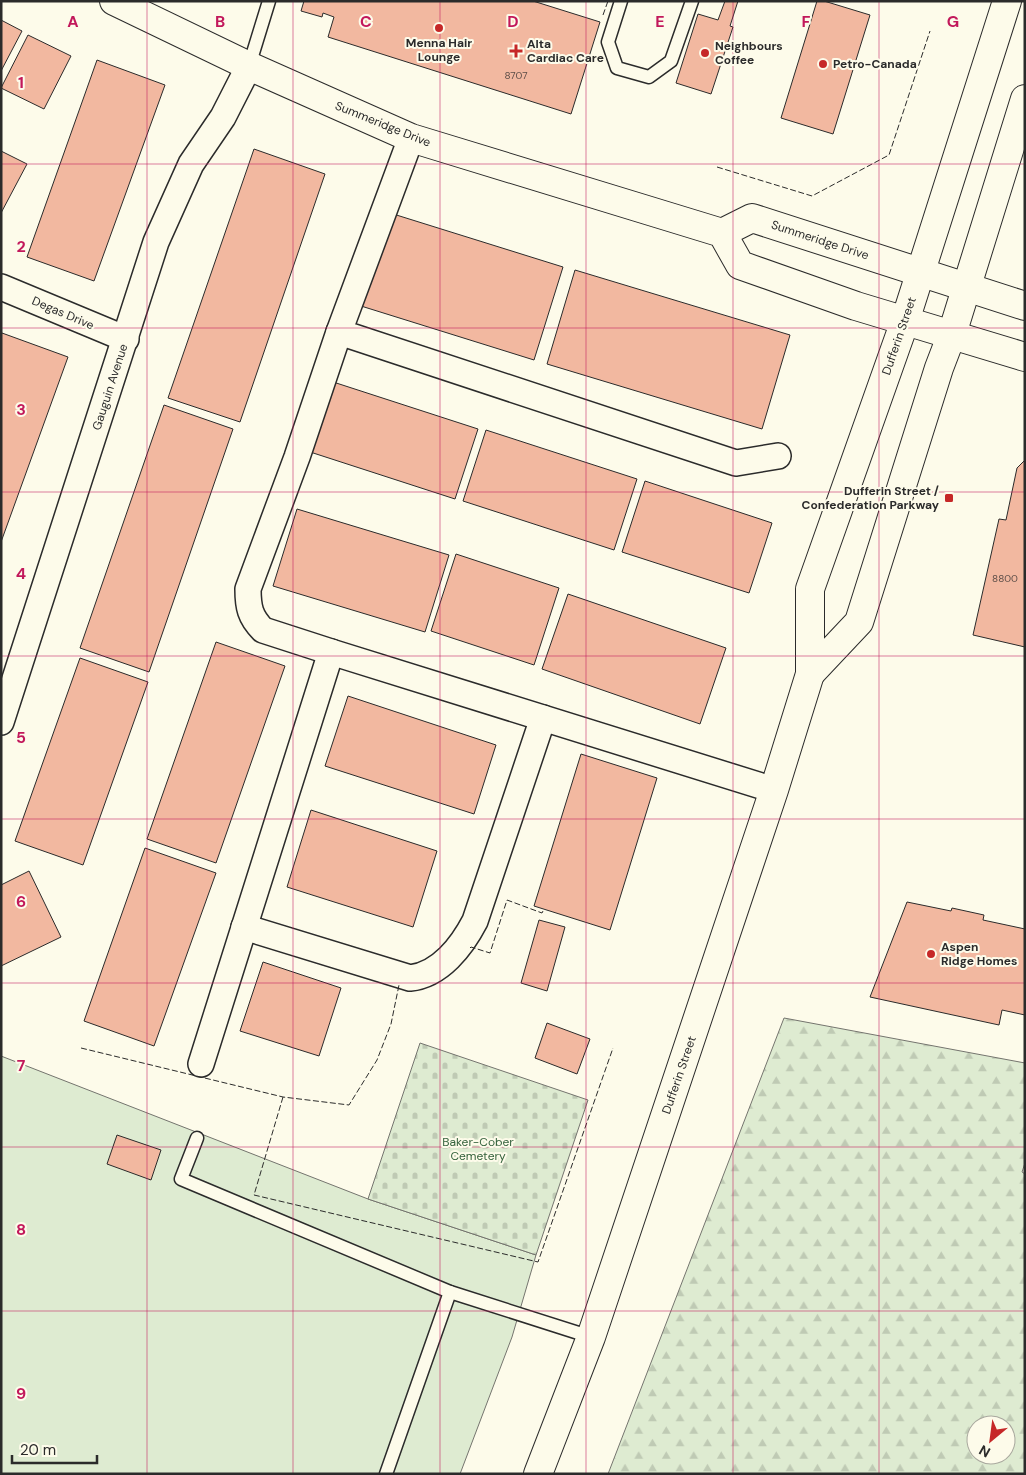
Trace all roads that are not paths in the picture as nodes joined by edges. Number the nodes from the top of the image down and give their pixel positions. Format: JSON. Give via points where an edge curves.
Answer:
{"nodes":[{"id":1,"x":114,"y":1,"type":"edge"},
{"id":2,"x":269,"y":1,"type":"edge"},
{"id":3,"x":621,"y":1,"type":"edge"},
{"id":4,"x":692,"y":1,"type":"edge"},
{"id":5,"x":1008,"y":1,"type":"edge"},
{"id":6,"x":248,"y":66,"type":"junction"},
{"id":7,"x":1025,"y":100,"type":"edge"},
{"id":8,"x":411,"y":138,"type":"junction"},
{"id":9,"x":722,"y":233,"type":"junction"},
{"id":10,"x":921,"y":272,"type":"junction"},
{"id":11,"x":1,"y":287,"type":"edge"},
{"id":12,"x":966,"y":287,"type":"junction"},
{"id":13,"x":1025,"y":306,"type":"edge"},
{"id":14,"x":905,"y":321,"type":"junction"},
{"id":15,"x":339,"y":332,"type":"junction"},
{"id":16,"x":952,"y":334,"type":"junction"},
{"id":17,"x":126,"y":339,"type":"junction"},
{"id":18,"x":1025,"y":357,"type":"edge"},
{"id":19,"x":778,"y":456,"type":"dead end"},
{"id":20,"x":331,"y":652,"type":"junction"},
{"id":21,"x":810,"y":674,"type":"junction"},
{"id":22,"x":543,"y":718,"type":"junction"},
{"id":23,"x":1,"y":722,"type":"edge"},
{"id":24,"x":774,"y":790,"type":"junction"},
{"id":25,"x":244,"y":927,"type":"junction"},
{"id":26,"x":201,"y":1064,"type":"dead end"},
{"id":27,"x":197,"y":1138,"type":"dead end"},
{"id":28,"x":450,"y":1292,"type":"junction"},
{"id":29,"x":591,"y":1337,"type":"junction"},
{"id":30,"x":386,"y":1474,"type":"edge"},
{"id":31,"x":538,"y":1474,"type":"edge"}],
"edges":[{"from":1,"to":6,"type":"main road","name":"Summeridge Drive"},
{"from":2,"to":6,"type":"lane"},
{"from":3,"to":4,"type":"lane","via":[[608,42],[618,68],[648,77],[672,61]]},
{"from":5,"to":10,"type":"main road","name":"Dufferin Street"},
{"from":6,"to":8,"type":"main road","name":"Summeridge Drive"},
{"from":6,"to":17,"type":"street","name":"Gauguin Avenue","via":[[223,117],[191,164],[160,233]]},
{"from":7,"to":12,"type":"main road","name":"Dufferin Street"},
{"from":8,"to":9,"type":"main road","name":"Summeridge Drive"},
{"from":8,"to":15,"type":"street"},
{"from":9,"to":10,"type":"main road","name":"Summeridge Drive","via":[[752,218]]},
{"from":9,"to":14,"type":"main road","via":[[740,265]]},
{"from":10,"to":12,"type":"main road","name":"Summeridge Drive"},
{"from":10,"to":14,"type":"main road","name":"Dufferin Street"},
{"from":11,"to":17,"type":"street","name":"Degas Drive"},
{"from":12,"to":13,"type":"main road","name":"Summeridge Drive"},
{"from":12,"to":16,"type":"main road","name":"Dufferin Street"},
{"from":14,"to":16,"type":"main road"},
{"from":14,"to":21,"type":"main road","name":"Dufferin Street","via":[[810,589]]},
{"from":15,"to":19,"type":"street","via":[[736,463]]},
{"from":15,"to":20,"type":"street","via":[[248,589],[249,611],[263,630]]},
{"from":16,"to":18,"type":"main road"},
{"from":16,"to":21,"type":"main road","name":"Dufferin Street","via":[[859,622]]},
{"from":17,"to":23,"type":"street","name":"Gauguin Avenue"},
{"from":20,"to":22,"type":"street"},
{"from":20,"to":25,"type":"street"},
{"from":21,"to":24,"type":"main road","name":"Dufferin Street"},
{"from":22,"to":24,"type":"street"},
{"from":22,"to":25,"type":"street","via":[[475,921],[454,952],[434,970],[410,978]]},
{"from":24,"to":29,"type":"main road","name":"Dufferin Street"},
{"from":25,"to":26,"type":"street"},
{"from":27,"to":28,"type":"lane","via":[[181,1179]]},
{"from":28,"to":29,"type":"lane"},
{"from":28,"to":30,"type":"lane"},
{"from":29,"to":31,"type":"main road","name":"Dufferin Street"}]}
